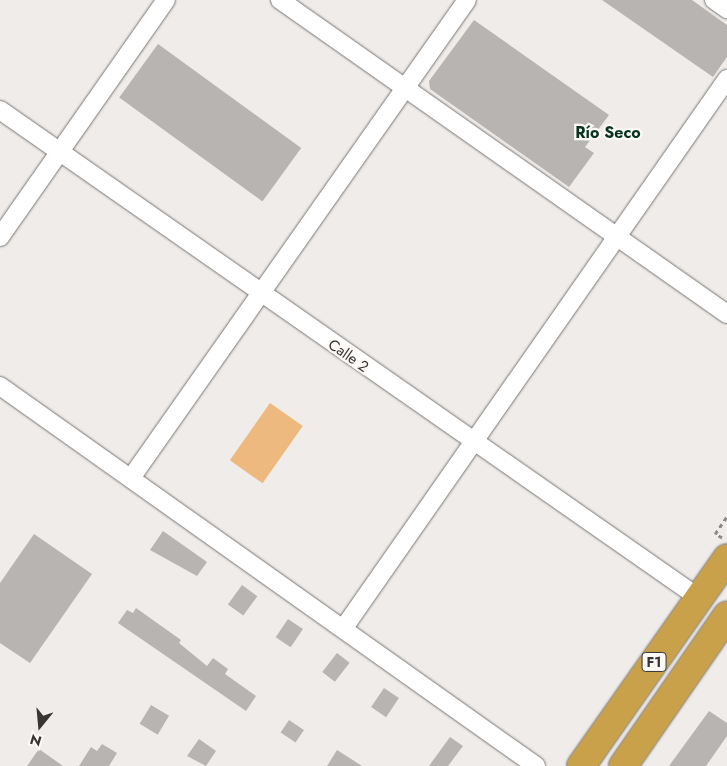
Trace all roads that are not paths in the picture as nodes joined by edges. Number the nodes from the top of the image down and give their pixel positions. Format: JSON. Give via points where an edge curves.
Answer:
{"nodes":[{"id":1,"x":166,"y":0,"type":"edge"},
{"id":2,"x":280,"y":0,"type":"edge"},
{"id":3,"x":467,"y":0,"type":"edge"},
{"id":4,"x":714,"y":0,"type":"edge"},
{"id":5,"x":727,"y":9,"type":"edge"},
{"id":6,"x":727,"y":79,"type":"edge"},
{"id":7,"x":404,"y":88,"type":"junction"},
{"id":8,"x":0,"y":110,"type":"edge"},
{"id":9,"x":61,"y":154,"type":"junction"},
{"id":10,"x":615,"y":235,"type":"junction"},
{"id":11,"x":0,"y":237,"type":"edge"},
{"id":12,"x":263,"y":296,"type":"junction"},
{"id":13,"x":727,"y":314,"type":"edge"},
{"id":14,"x":0,"y":386,"type":"edge"},
{"id":15,"x":473,"y":443,"type":"junction"},
{"id":16,"x":131,"y":478,"type":"junction"},
{"id":17,"x":721,"y":546,"type":"edge"},
{"id":18,"x":699,"y":598,"type":"junction"},
{"id":19,"x":727,"y":616,"type":"edge"},
{"id":20,"x":343,"y":629,"type":"junction"},
{"id":21,"x":536,"y":766,"type":"edge"},
{"id":22,"x":581,"y":766,"type":"edge"},
{"id":23,"x":623,"y":766,"type":"edge"}],
"edges":[{"from":1,"to":9,"type":"street"},
{"from":2,"to":7,"type":"street"},
{"from":3,"to":7,"type":"street"},
{"from":4,"to":5,"type":"street"},
{"from":6,"to":10,"type":"street"},
{"from":7,"to":10,"type":"street"},
{"from":7,"to":12,"type":"street"},
{"from":8,"to":9,"type":"street","name":"Calle 2"},
{"from":9,"to":11,"type":"street"},
{"from":9,"to":12,"type":"street","name":"Calle 2"},
{"from":10,"to":13,"type":"street"},
{"from":10,"to":15,"type":"street"},
{"from":12,"to":15,"type":"street","name":"Calle 2"},
{"from":12,"to":16,"type":"street"},
{"from":14,"to":16,"type":"street"},
{"from":15,"to":18,"type":"street","name":"Calle 2"},
{"from":15,"to":20,"type":"street"},
{"from":16,"to":20,"type":"street"},
{"from":17,"to":18,"type":"highway","number":"F1"},
{"from":18,"to":22,"type":"highway","number":"F1"},
{"from":19,"to":23,"type":"highway","number":"F1"},
{"from":20,"to":21,"type":"street"}]}
